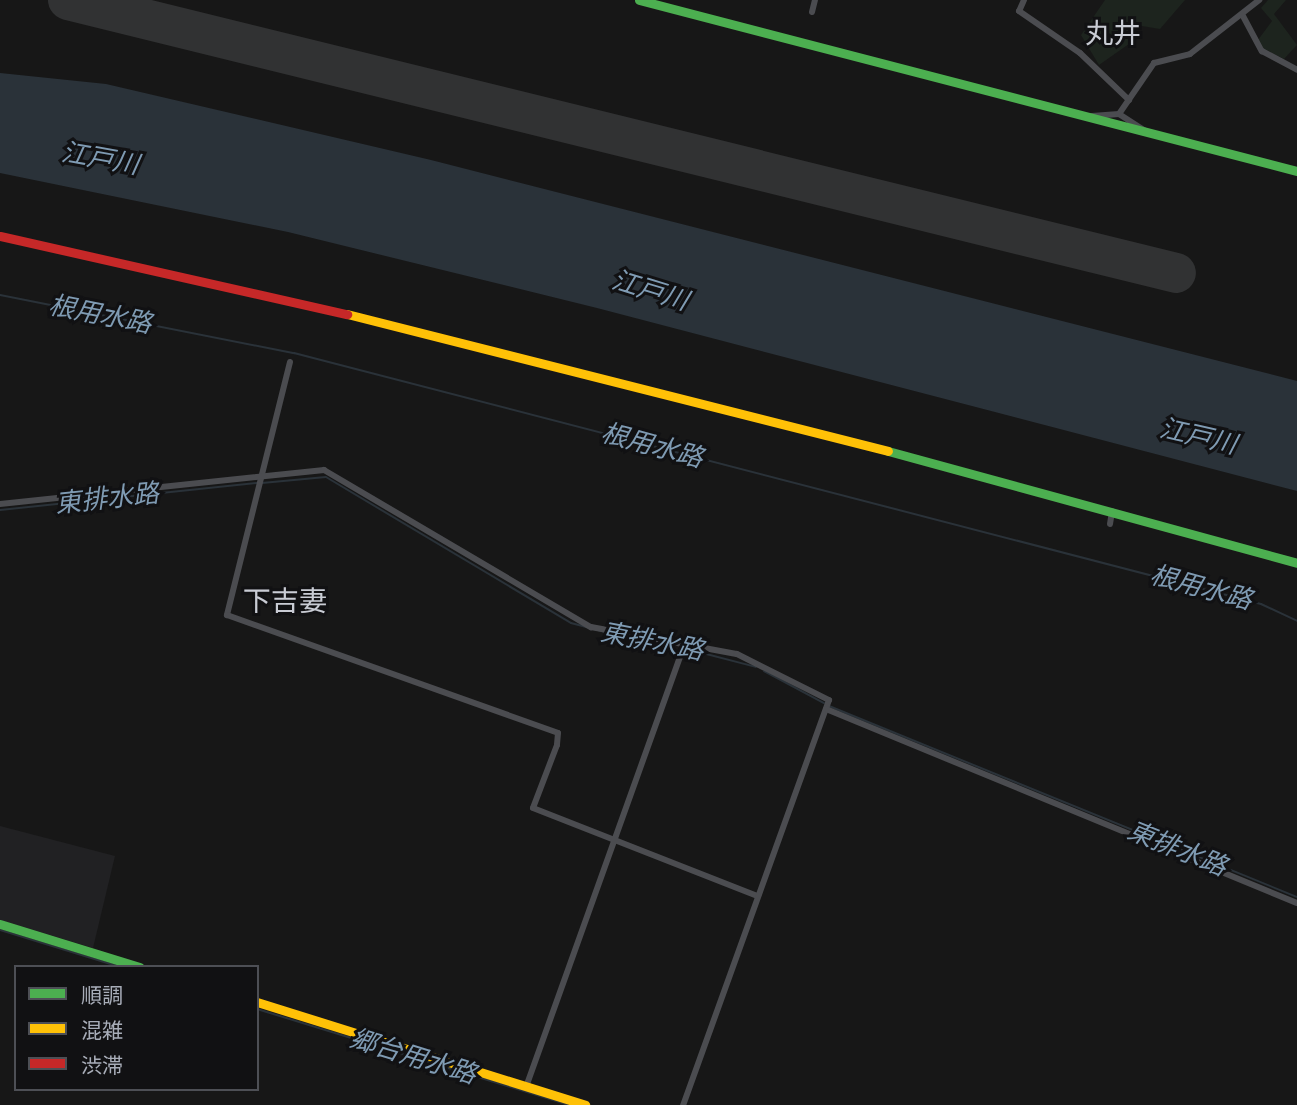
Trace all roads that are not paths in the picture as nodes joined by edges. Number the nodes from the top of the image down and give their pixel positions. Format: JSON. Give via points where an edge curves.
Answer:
{"nodes":[{"id":1,"x":639,"y":0,"type":"edge"},
{"id":2,"x":815,"y":0,"type":"edge"},
{"id":3,"x":1024,"y":0,"type":"edge"},
{"id":4,"x":1259,"y":0,"type":"edge"},
{"id":5,"x":812,"y":12,"type":"dead end"},
{"id":6,"x":1243,"y":16,"type":"junction"},
{"id":7,"x":1297,"y":70,"type":"edge"},
{"id":8,"x":1129,"y":100,"type":"junction"},
{"id":9,"x":1119,"y":114,"type":"junction"},
{"id":10,"x":1091,"y":116,"type":"junction"},
{"id":11,"x":1144,"y":131,"type":"junction"},
{"id":12,"x":1297,"y":171,"type":"edge"},
{"id":13,"x":0,"y":236,"type":"edge"},
{"id":14,"x":290,"y":362,"type":"dead end"},
{"id":15,"x":261,"y":477,"type":"junction"},
{"id":16,"x":0,"y":504,"type":"edge"},
{"id":17,"x":1112,"y":511,"type":"junction"},
{"id":18,"x":1110,"y":524,"type":"dead end"},
{"id":19,"x":1297,"y":563,"type":"edge"},
{"id":20,"x":685,"y":643,"type":"junction"},
{"id":21,"x":827,"y":706,"type":"junction"},
{"id":22,"x":614,"y":839,"type":"junction"},
{"id":23,"x":757,"y":896,"type":"junction"},
{"id":24,"x":1297,"y":903,"type":"edge"},
{"id":25,"x":0,"y":924,"type":"edge"},
{"id":26,"x":133,"y":965,"type":"edge"},
{"id":27,"x":259,"y":1003,"type":"edge"},
{"id":28,"x":526,"y":1087,"type":"junction"},
{"id":29,"x":584,"y":1105,"type":"edge"},
{"id":30,"x":683,"y":1105,"type":"edge"}],
"edges":[{"from":1,"to":10,"type":"street"},
{"from":2,"to":5,"type":"street"},
{"from":3,"to":8,"type":"street","via":[[1019,11],[1080,53]]},
{"from":4,"to":6,"type":"street"},
{"from":6,"to":7,"type":"street","via":[[1262,51]]},
{"from":6,"to":8,"type":"street","via":[[1190,54],[1154,63]]},
{"from":8,"to":9,"type":"street"},
{"from":9,"to":10,"type":"street"},
{"from":9,"to":11,"type":"street"},
{"from":10,"to":11,"type":"street"},
{"from":11,"to":12,"type":"street"},
{"from":13,"to":17,"type":"street","via":[[300,302]]},
{"from":14,"to":15,"type":"street"},
{"from":15,"to":16,"type":"street"},
{"from":15,"to":20,"type":"street","via":[[324,470],[582,623]]},
{"from":15,"to":22,"type":"street","via":[[227,615],[558,733],[533,808]]},
{"from":17,"to":18,"type":"street"},
{"from":17,"to":19,"type":"street"},
{"from":20,"to":21,"type":"street","via":[[744,656]]},
{"from":20,"to":22,"type":"street"},
{"from":21,"to":23,"type":"street"},
{"from":21,"to":24,"type":"street"},
{"from":22,"to":23,"type":"street"},
{"from":22,"to":28,"type":"street"},
{"from":23,"to":30,"type":"street"},
{"from":25,"to":26,"type":"street"},
{"from":27,"to":28,"type":"street"},
{"from":28,"to":29,"type":"street"}]}
